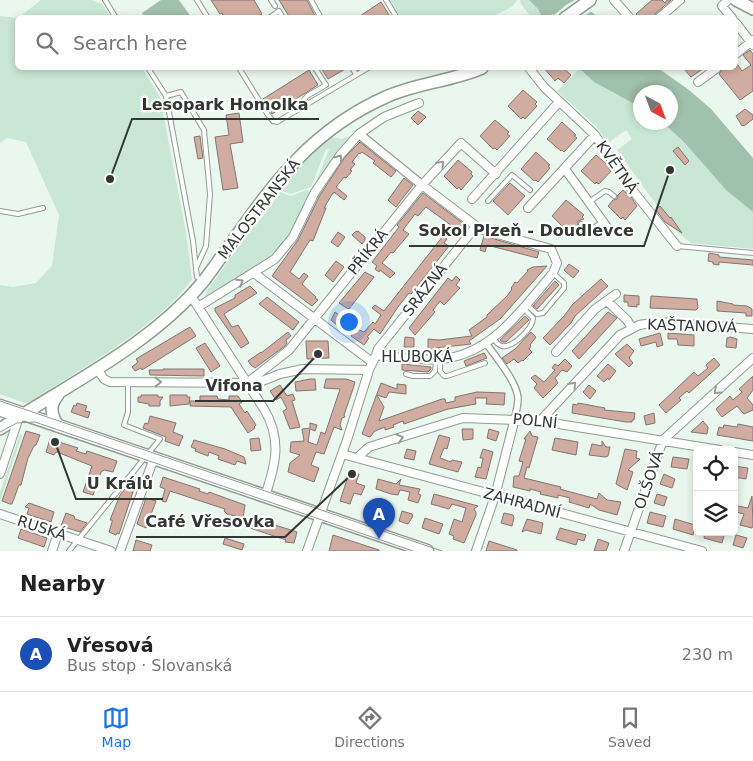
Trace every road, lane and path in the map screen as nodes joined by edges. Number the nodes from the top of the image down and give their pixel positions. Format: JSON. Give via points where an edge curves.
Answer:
{"nodes":[{"id":1,"x":105,"y":0,"type":"edge"},
{"id":2,"x":197,"y":0,"type":"edge"},
{"id":3,"x":271,"y":0,"type":"edge"},
{"id":4,"x":311,"y":0,"type":"edge"},
{"id":5,"x":386,"y":0,"type":"edge"},
{"id":6,"x":590,"y":0,"type":"edge"},
{"id":7,"x":614,"y":0,"type":"edge"},
{"id":8,"x":680,"y":0,"type":"edge"},
{"id":9,"x":728,"y":0,"type":"edge"},
{"id":10,"x":736,"y":0,"type":"edge"},
{"id":11,"x":275,"y":6,"type":"dead end"},
{"id":12,"x":753,"y":9,"type":"edge"},
{"id":13,"x":114,"y":15,"type":"edge"},
{"id":14,"x":206,"y":15,"type":"edge"},
{"id":15,"x":320,"y":15,"type":"edge"},
{"id":16,"x":395,"y":15,"type":"edge"},
{"id":17,"x":570,"y":15,"type":"edge"},
{"id":18,"x":627,"y":15,"type":"edge"},
{"id":19,"x":663,"y":15,"type":"edge"},
{"id":20,"x":730,"y":15,"type":"edge"},
{"id":21,"x":738,"y":26,"type":"edge"},
{"id":22,"x":752,"y":43,"type":"edge"},
{"id":23,"x":738,"y":53,"type":"edge"},
{"id":24,"x":149,"y":70,"type":"edge"},
{"id":25,"x":240,"y":70,"type":"edge"},
{"id":26,"x":316,"y":70,"type":"edge"},
{"id":27,"x":353,"y":70,"type":"edge"},
{"id":28,"x":364,"y":70,"type":"edge"},
{"id":29,"x":476,"y":70,"type":"edge"},
{"id":30,"x":531,"y":70,"type":"edge"},
{"id":31,"x":714,"y":70,"type":"edge"},
{"id":32,"x":356,"y":74,"type":"junction"},
{"id":33,"x":698,"y":82,"type":"dead end"},
{"id":34,"x":166,"y":96,"type":"junction"},
{"id":35,"x":559,"y":102,"type":"junction"},
{"id":36,"x":419,"y":103,"type":"dead end"},
{"id":37,"x":294,"y":113,"type":"junction"},
{"id":38,"x":358,"y":134,"type":"junction"},
{"id":39,"x":595,"y":135,"type":"junction"},
{"id":40,"x":565,"y":168,"type":"junction"},
{"id":41,"x":494,"y":176,"type":"junction"},
{"id":42,"x":422,"y":186,"type":"junction"},
{"id":43,"x":501,"y":186,"type":"junction"},
{"id":44,"x":530,"y":190,"type":"dead end"},
{"id":45,"x":614,"y":196,"type":"dead end"},
{"id":46,"x":472,"y":199,"type":"dead end"},
{"id":47,"x":488,"y":201,"type":"dead end"},
{"id":48,"x":589,"y":202,"type":"junction"},
{"id":49,"x":43,"y":208,"type":"dead end"},
{"id":50,"x":528,"y":208,"type":"dead end"},
{"id":51,"x":0,"y":211,"type":"edge"},
{"id":52,"x":603,"y":222,"type":"junction"},
{"id":53,"x":581,"y":224,"type":"dead end"},
{"id":54,"x":476,"y":226,"type":"junction"},
{"id":55,"x":609,"y":230,"type":"dead end"},
{"id":56,"x":677,"y":246,"type":"joint"},
{"id":57,"x":753,"y":253,"type":"edge"},
{"id":58,"x":196,"y":270,"type":"junction"},
{"id":59,"x":553,"y":273,"type":"junction"},
{"id":60,"x":254,"y":274,"type":"junction"},
{"id":61,"x":203,"y":282,"type":"junction"},
{"id":62,"x":616,"y":294,"type":"dead end"},
{"id":63,"x":191,"y":296,"type":"junction"},
{"id":64,"x":607,"y":301,"type":"junction"},
{"id":65,"x":524,"y":306,"type":"junction"},
{"id":66,"x":198,"y":307,"type":"junction"},
{"id":67,"x":315,"y":319,"type":"junction"},
{"id":68,"x":632,"y":328,"type":"junction"},
{"id":69,"x":753,"y":328,"type":"edge"},
{"id":70,"x":489,"y":340,"type":"junction"},
{"id":71,"x":556,"y":352,"type":"dead end"},
{"id":72,"x":376,"y":355,"type":"junction"},
{"id":73,"x":753,"y":358,"type":"edge"},
{"id":74,"x":438,"y":360,"type":"junction"},
{"id":75,"x":485,"y":363,"type":"dead end"},
{"id":76,"x":370,"y":366,"type":"junction"},
{"id":77,"x":97,"y":369,"type":"junction"},
{"id":78,"x":406,"y":374,"type":"dead end"},
{"id":79,"x":128,"y":382,"type":"junction"},
{"id":80,"x":247,"y":383,"type":"junction"},
{"id":81,"x":63,"y":390,"type":"junction"},
{"id":82,"x":0,"y":406,"type":"edge"},
{"id":83,"x":0,"y":414,"type":"edge"},
{"id":84,"x":20,"y":416,"type":"junction"},
{"id":85,"x":515,"y":418,"type":"junction"},
{"id":86,"x":540,"y":420,"type":"junction"},
{"id":87,"x":58,"y":426,"type":"junction"},
{"id":88,"x":0,"y":429,"type":"edge"},
{"id":89,"x":663,"y":440,"type":"junction"},
{"id":90,"x":697,"y":446,"type":"edge"},
{"id":91,"x":738,"y":453,"type":"edge"},
{"id":92,"x":342,"y":454,"type":"junction"},
{"id":93,"x":753,"y":455,"type":"edge"},
{"id":94,"x":154,"y":458,"type":"junction"},
{"id":95,"x":357,"y":458,"type":"junction"},
{"id":96,"x":0,"y":474,"type":"edge"},
{"id":97,"x":265,"y":496,"type":"junction"},
{"id":98,"x":495,"y":496,"type":"junction"},
{"id":99,"x":0,"y":514,"type":"edge"},
{"id":100,"x":319,"y":514,"type":"junction"},
{"id":101,"x":58,"y":532,"type":"junction"},
{"id":102,"x":631,"y":532,"type":"junction"},
{"id":103,"x":52,"y":551,"type":"edge"},
{"id":104,"x":70,"y":551,"type":"edge"},
{"id":105,"x":112,"y":551,"type":"edge"},
{"id":106,"x":120,"y":551,"type":"edge"},
{"id":107,"x":307,"y":551,"type":"edge"},
{"id":108,"x":427,"y":551,"type":"edge"},
{"id":109,"x":476,"y":551,"type":"edge"},
{"id":110,"x":624,"y":551,"type":"edge"},
{"id":111,"x":702,"y":551,"type":"edge"}],
"edges":[{"from":1,"to":13,"type":"lane"},
{"from":2,"to":14,"type":"lane"},
{"from":3,"to":11,"type":"lane"},
{"from":4,"to":15,"type":"lane"},
{"from":5,"to":16,"type":"lane"},
{"from":6,"to":17,"type":"main road"},
{"from":7,"to":18,"type":"street"},
{"from":8,"to":19,"type":"street"},
{"from":9,"to":20,"type":"street","via":[[722,6]]},
{"from":10,"to":12,"type":"main road"},
{"from":21,"to":22,"type":"street"},
{"from":22,"to":23,"type":"street"},
{"from":24,"to":34,"type":"lane","name":"MALOSTRANSKÁ"},
{"from":25,"to":37,"type":"lane","via":[[273,121],[280,122]]},
{"from":26,"to":37,"type":"lane","via":[[326,85],[307,96]]},
{"from":27,"to":32,"type":"lane"},
{"from":28,"to":32,"type":"lane"},
{"from":29,"to":61,"type":"main road","name":"MALOSTRANSKÁ","via":[[389,96],[349,116],[328,131],[308,147],[275,183]]},
{"from":30,"to":35,"type":"street","name":"KVĚTNÁ"},
{"from":31,"to":33,"type":"street"},
{"from":32,"to":37,"type":"lane"},
{"from":34,"to":58,"type":"lane","name":"MALOSTRANSKÁ"},
{"from":34,"to":58,"type":"lane","via":[[181,92],[204,130],[210,194],[206,246]]},
{"from":35,"to":39,"type":"street","name":"KVĚTNÁ"},
{"from":35,"to":41,"type":"street"},
{"from":36,"to":38,"type":"street","name":"MALOSTRANSKÁ","via":[[384,117]]},
{"from":38,"to":42,"type":"street"},
{"from":60,"to":38,"type":"street","name":"MALOSTRANSKÁ","one_way":true,"via":[[275,259],[293,237],[315,192]]},
{"from":39,"to":40,"type":"street","name":"KVĚTNÁ"},
{"from":39,"to":56,"type":"street","name":"KVĚTNÁ","via":[[630,187]]},
{"from":40,"to":48,"type":"street"},
{"from":40,"to":50,"type":"street","name":"KVĚTNÁ"},
{"from":42,"to":41,"type":"street","one_way":true,"via":[[461,143]]},
{"from":41,"to":43,"type":"lane"},
{"from":41,"to":46,"type":"street"},
{"from":42,"to":54,"type":"street"},
{"from":42,"to":67,"type":"street","name":"PŘÍKRÁ"},
{"from":43,"to":44,"type":"lane","via":[[512,175]]},
{"from":43,"to":47,"type":"lane"},
{"from":45,"to":48,"type":"lane","via":[[605,191]]},
{"from":48,"to":52,"type":"street"},
{"from":49,"to":51,"type":"lane","via":[[18,214]]},
{"from":52,"to":53,"type":"lane","via":[[588,229]]},
{"from":52,"to":55,"type":"street"},
{"from":54,"to":59,"type":"street","name":"HLUBOKÁ","via":[[551,249],[557,263]]},
{"from":54,"to":72,"type":"street","name":"SRÁZNÁ"},
{"from":56,"to":57,"type":"lane"},
{"from":58,"to":61,"type":"lane","name":"MALOSTRANSKÁ","via":[[197,278]]},
{"from":59,"to":65,"type":"street","name":"HLUBOKÁ"},
{"from":59,"to":65,"type":"lane","via":[[565,286],[543,313],[537,314]]},
{"from":66,"to":60,"type":"street","name":"MALOSTRANSKÁ","one_way":true},
{"from":60,"to":67,"type":"street"},
{"from":61,"to":63,"type":"main road","name":"MALOSTRANSKÁ"},
{"from":62,"to":64,"type":"street"},
{"from":63,"to":66,"type":"street"},
{"from":63,"to":77,"type":"main road","name":"MALOSTRANSKÁ","via":[[161,325]]},
{"from":64,"to":68,"type":"street","name":"KAŠTANOVÁ"},
{"from":64,"to":71,"type":"street","via":[[595,309]]},
{"from":65,"to":70,"type":"street","name":"HLUBOKÁ","via":[[501,332]]},
{"from":65,"to":70,"type":"lane","via":[[533,318],[530,329],[506,346]]},
{"from":66,"to":80,"type":"street"},
{"from":67,"to":76,"type":"street"},
{"from":67,"to":80,"type":"street","via":[[289,350]]},
{"from":68,"to":69,"type":"street","name":"KAŠTANOVÁ","via":[[658,322]]},
{"from":86,"to":68,"type":"street","name":"KAŠTANOVÁ","one_way":true,"via":[[614,340]]},
{"from":70,"to":74,"type":"street","name":"HLUBOKÁ","via":[[461,356]]},
{"from":70,"to":85,"type":"street","via":[[516,390]]},
{"from":72,"to":74,"type":"street","name":"HLUBOKÁ"},
{"from":72,"to":76,"type":"street","name":"HLUBOKÁ"},
{"from":73,"to":89,"type":"street","name":"OLŠOVÁ","one_way":true},
{"from":74,"to":75,"type":"lane","via":[[444,376]]},
{"from":74,"to":78,"type":"lane","via":[[430,376]]},
{"from":76,"to":80,"type":"street","name":"HLUBOKÁ","via":[[303,369]]},
{"from":76,"to":92,"type":"street"},
{"from":77,"to":79,"type":"street","name":"HLUBOKÁ","via":[[110,382]]},
{"from":77,"to":81,"type":"main road","name":"MALOSTRANSKÁ"},
{"from":79,"to":80,"type":"street","name":"HLUBOKÁ","one_way":true},
{"from":79,"to":104,"type":"lane","via":[[128,412],[124,425],[160,439]]},
{"from":80,"to":97,"type":"street","via":[[267,415],[276,442],[276,461]]},
{"from":81,"to":84,"type":"main road","name":"MALOSTRANSKÁ"},
{"from":81,"to":87,"type":"main road","via":[[51,407]]},
{"from":82,"to":84,"type":"main road"},
{"from":83,"to":84,"type":"lane"},
{"from":84,"to":87,"type":"main road"},
{"from":84,"to":88,"type":"main road","name":"MALOSTRANSKÁ"},
{"from":84,"to":96,"type":"street"},
{"from":85,"to":86,"type":"street","name":"POLNÍ"},
{"from":95,"to":85,"type":"street","name":"POLNÍ","one_way":true,"via":[[369,447],[463,418]]},
{"from":85,"to":98,"type":"street"},
{"from":86,"to":89,"type":"street","name":"POLNÍ"},
{"from":87,"to":94,"type":"main road"},
{"from":89,"to":90,"type":"street","name":"POLNÍ"},
{"from":89,"to":102,"type":"street","name":"OLŠOVÁ"},
{"from":91,"to":93,"type":"street"},
{"from":92,"to":95,"type":"street","name":"ZAHRADNÍ"},
{"from":92,"to":100,"type":"street"},
{"from":94,"to":97,"type":"main road"},
{"from":94,"to":104,"type":"lane","via":[[156,448]]},
{"from":94,"to":106,"type":"street"},
{"from":95,"to":98,"type":"street","name":"ZAHRADNÍ"},
{"from":97,"to":100,"type":"main road"},
{"from":98,"to":102,"type":"street","name":"ZAHRADNÍ"},
{"from":98,"to":109,"type":"street"},
{"from":99,"to":101,"type":"street","name":"RUSKÁ"},
{"from":100,"to":107,"type":"street"},
{"from":100,"to":108,"type":"main road"},
{"from":101,"to":103,"type":"street"},
{"from":101,"to":105,"type":"street","name":"RUSKÁ"},
{"from":102,"to":110,"type":"street","name":"OLŠOVÁ"},
{"from":102,"to":111,"type":"street","name":"ZAHRADNÍ"}]}
